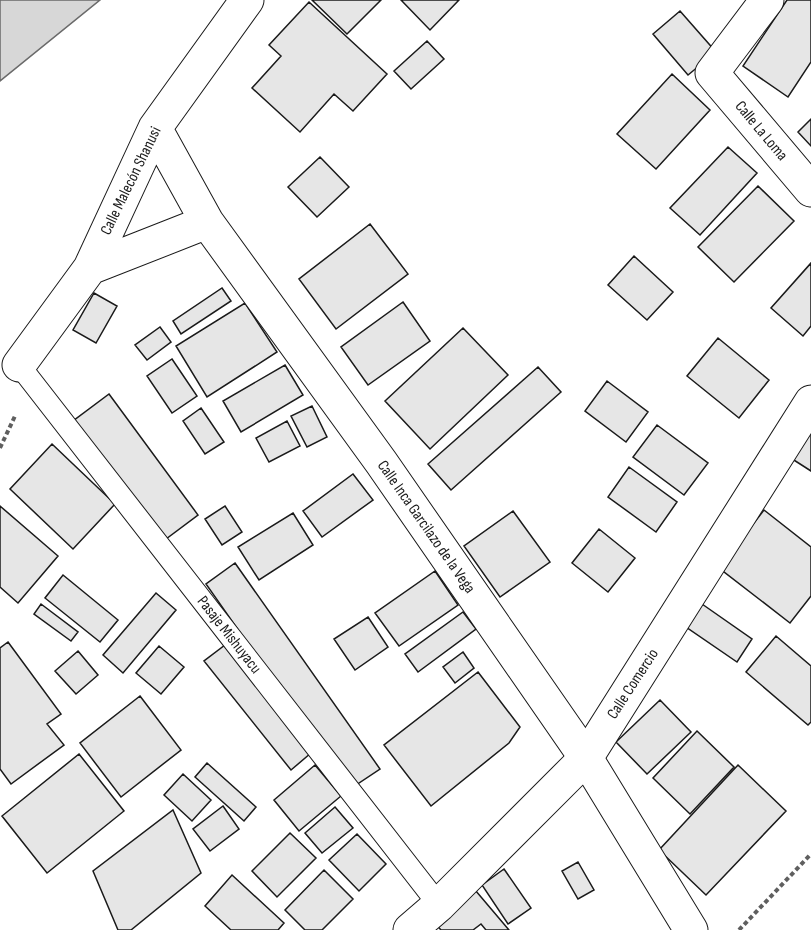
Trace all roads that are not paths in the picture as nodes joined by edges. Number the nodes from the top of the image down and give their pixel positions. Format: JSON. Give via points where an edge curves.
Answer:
{"nodes":[{"id":1,"x":247,"y":0,"type":"edge"},
{"id":2,"x":767,"y":0,"type":"edge"},
{"id":3,"x":154,"y":128,"type":"junction"},
{"id":4,"x":811,"y":190,"type":"edge"},
{"id":5,"x":207,"y":222,"type":"junction"},
{"id":6,"x":90,"y":268,"type":"junction"},
{"id":7,"x":19,"y":365,"type":"joint"},
{"id":8,"x":811,"y":402,"type":"edge"},
{"id":9,"x":586,"y":758,"type":"junction"},
{"id":10,"x":439,"y":905,"type":"junction"},
{"id":11,"x":410,"y":930,"type":"edge"},
{"id":12,"x":691,"y":930,"type":"edge"}],
"edges":[{"from":1,"to":3,"type":"street","name":"Calle Malecón Shanusi"},
{"from":2,"to":4,"type":"street","name":"Calle La Loma","via":[[712,73]]},
{"from":3,"to":5,"type":"street","name":"Calle Inca Garcilazo de la Vega"},
{"from":3,"to":6,"type":"street","name":"Calle Malecón Shanusi"},
{"from":5,"to":6,"type":"street"},
{"from":5,"to":9,"type":"street","name":"Calle Inca Garcilazo de la Vega","via":[[381,462]]},
{"from":6,"to":7,"type":"street","name":"Calle Malecón Shanusi"},
{"from":7,"to":10,"type":"lane","name":"Pasaje Mishuyacu"},
{"from":8,"to":9,"type":"street","name":"Calle Comercio"},
{"from":9,"to":10,"type":"street","name":"Calle Comercio"},
{"from":9,"to":12,"type":"street","name":"Calle Inca Garcilazo de la Vega"},
{"from":10,"to":11,"type":"street","name":"Calle Comercio"}]}
